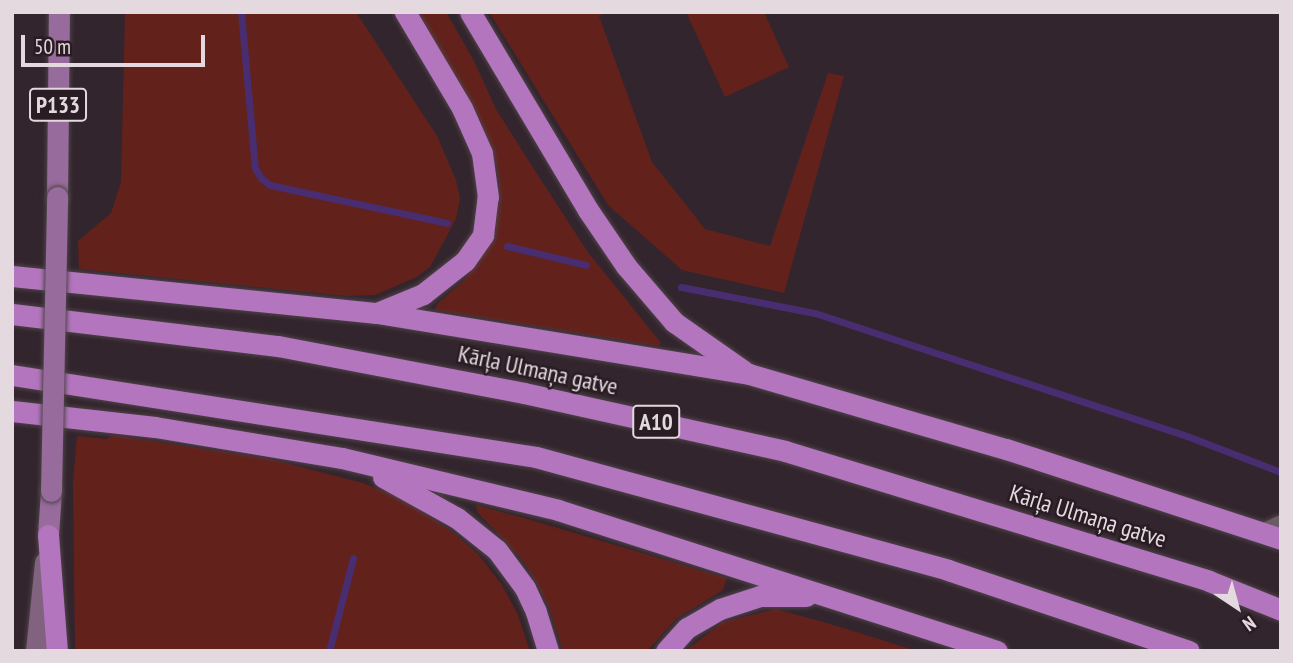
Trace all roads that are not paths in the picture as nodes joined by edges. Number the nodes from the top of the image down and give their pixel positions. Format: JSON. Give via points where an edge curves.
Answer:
{"nodes":[{"id":1,"x":59,"y":12,"type":"edge"},
{"id":2,"x":405,"y":12,"type":"edge"},
{"id":3,"x":470,"y":12,"type":"edge"},
{"id":4,"x":12,"y":276,"type":"edge"},
{"id":5,"x":377,"y":313,"type":"junction"},
{"id":6,"x":12,"y":314,"type":"edge"},
{"id":7,"x":749,"y":374,"type":"junction"},
{"id":8,"x":12,"y":375,"type":"edge"},
{"id":9,"x":12,"y":411,"type":"edge"},
{"id":10,"x":342,"y":458,"type":"junction"},
{"id":11,"x":1281,"y":522,"type":"edge"},
{"id":12,"x":1260,"y":531,"type":"junction"},
{"id":13,"x":48,"y":535,"type":"junction"},
{"id":14,"x":1281,"y":539,"type":"edge"},
{"id":15,"x":873,"y":609,"type":"junction"},
{"id":16,"x":1281,"y":610,"type":"edge"},
{"id":17,"x":36,"y":651,"type":"edge"},
{"id":18,"x":57,"y":651,"type":"edge"},
{"id":19,"x":548,"y":651,"type":"edge"},
{"id":20,"x":666,"y":651,"type":"edge"},
{"id":21,"x":997,"y":651,"type":"edge"},
{"id":22,"x":1189,"y":651,"type":"edge"}],
"edges":[{"from":1,"to":13,"type":"main road","number":"P133","bridge":true},
{"from":2,"to":5,"type":"highway","via":[[462,108],[482,153],[488,197],[483,235],[465,261],[423,294]]},
{"from":3,"to":7,"type":"highway","via":[[626,266],[674,322]]},
{"from":4,"to":5,"type":"highway"},
{"from":5,"to":7,"type":"highway"},
{"from":6,"to":16,"type":"highway","name":"Kārļa Ulmaņa gatve","number":"A10","via":[[278,346],[524,393],[785,451],[1209,581]]},
{"from":7,"to":12,"type":"highway","via":[[1006,449]]},
{"from":8,"to":22,"type":"highway","via":[[536,457],[948,570]]},
{"from":9,"to":10,"type":"highway"},
{"from":10,"to":15,"type":"highway","via":[[558,510]]},
{"from":10,"to":19,"type":"highway","via":[[426,499],[497,550],[525,588]]},
{"from":11,"to":12,"type":"lane"},
{"from":12,"to":14,"type":"highway"},
{"from":13,"to":17,"type":"street"},
{"from":13,"to":18,"type":"highway"},
{"from":15,"to":20,"type":"highway","via":[[804,596],[760,597],[701,618]]},
{"from":15,"to":21,"type":"highway"}]}
